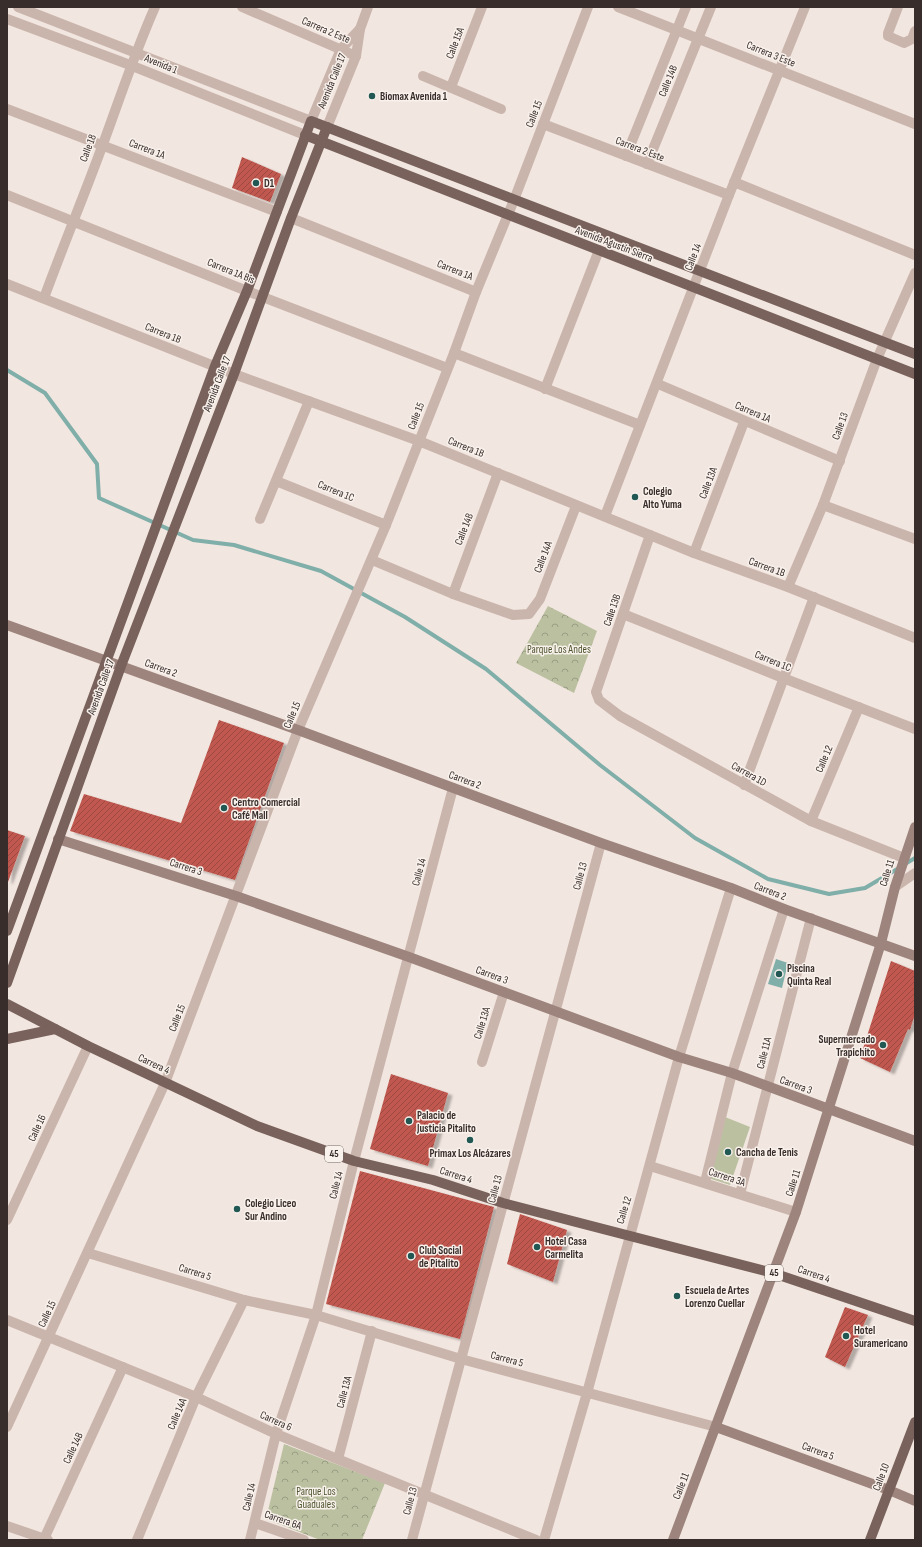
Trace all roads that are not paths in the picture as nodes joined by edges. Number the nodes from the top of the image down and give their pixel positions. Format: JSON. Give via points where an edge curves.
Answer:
{"nodes":[{"id":1,"x":18,"y":7,"type":"edge"},
{"id":2,"x":155,"y":7,"type":"edge"},
{"id":3,"x":242,"y":7,"type":"edge"},
{"id":4,"x":368,"y":7,"type":"edge"},
{"id":5,"x":482,"y":7,"type":"edge"},
{"id":6,"x":588,"y":7,"type":"edge"},
{"id":7,"x":618,"y":7,"type":"edge"},
{"id":8,"x":686,"y":7,"type":"edge"},
{"id":9,"x":711,"y":7,"type":"edge"},
{"id":10,"x":805,"y":7,"type":"edge"},
{"id":11,"x":898,"y":7,"type":"edge"},
{"id":12,"x":7,"y":19,"type":"edge"},
{"id":13,"x":360,"y":29,"type":"junction"},
{"id":14,"x":677,"y":30,"type":"junction"},
{"id":15,"x":915,"y":32,"type":"edge"},
{"id":16,"x":699,"y":38,"type":"junction"},
{"id":17,"x":341,"y":49,"type":"junction"},
{"id":18,"x":135,"y":52,"type":"junction"},
{"id":19,"x":356,"y":56,"type":"junction"},
{"id":20,"x":130,"y":65,"type":"junction"},
{"id":21,"x":779,"y":71,"type":"junction"},
{"id":22,"x":423,"y":76,"type":"dead end"},
{"id":23,"x":451,"y":87,"type":"junction"},
{"id":24,"x":7,"y":109,"type":"edge"},
{"id":25,"x":501,"y":109,"type":"dead end"},
{"id":26,"x":310,"y":121,"type":"junction"},
{"id":27,"x":543,"y":124,"type":"junction"},
{"id":28,"x":915,"y":124,"type":"edge"},
{"id":29,"x":327,"y":127,"type":"junction"},
{"id":30,"x":305,"y":135,"type":"junction"},
{"id":31,"x":322,"y":140,"type":"junction"},
{"id":32,"x":102,"y":145,"type":"junction"},
{"id":33,"x":626,"y":156,"type":"junction"},
{"id":34,"x":647,"y":164,"type":"junction"},
{"id":35,"x":734,"y":182,"type":"junction"},
{"id":36,"x":7,"y":195,"type":"edge"},
{"id":37,"x":729,"y":195,"type":"junction"},
{"id":38,"x":514,"y":200,"type":"junction"},
{"id":39,"x":277,"y":212,"type":"junction"},
{"id":40,"x":508,"y":215,"type":"junction"},
{"id":41,"x":291,"y":218,"type":"junction"},
{"id":42,"x":72,"y":220,"type":"junction"},
{"id":43,"x":599,"y":250,"type":"junction"},
{"id":44,"x":915,"y":255,"type":"edge"},
{"id":45,"x":700,"y":270,"type":"junction"},
{"id":46,"x":915,"y":273,"type":"edge"},
{"id":47,"x":7,"y":284,"type":"edge"},
{"id":48,"x":694,"y":288,"type":"junction"},
{"id":49,"x":247,"y":291,"type":"junction"},
{"id":50,"x":476,"y":292,"type":"junction"},
{"id":51,"x":262,"y":296,"type":"junction"},
{"id":52,"x":44,"y":298,"type":"junction"},
{"id":53,"x":885,"y":342,"type":"junction"},
{"id":54,"x":454,"y":353,"type":"junction"},
{"id":55,"x":915,"y":354,"type":"edge"},
{"id":56,"x":877,"y":359,"type":"junction"},
{"id":57,"x":215,"y":366,"type":"junction"},
{"id":58,"x":447,"y":368,"type":"junction"},
{"id":59,"x":234,"y":374,"type":"junction"},
{"id":60,"x":915,"y":374,"type":"edge"},
{"id":61,"x":658,"y":384,"type":"junction"},
{"id":62,"x":545,"y":389,"type":"junction"},
{"id":63,"x":309,"y":401,"type":"junction"},
{"id":64,"x":744,"y":422,"type":"junction"},
{"id":65,"x":640,"y":425,"type":"junction"},
{"id":66,"x":419,"y":441,"type":"junction"},
{"id":67,"x":840,"y":461,"type":"junction"},
{"id":68,"x":498,"y":473,"type":"junction"},
{"id":69,"x":276,"y":481,"type":"junction"},
{"id":70,"x":823,"y":505,"type":"junction"},
{"id":71,"x":576,"y":506,"type":"junction"},
{"id":72,"x":606,"y":516,"type":"junction"},
{"id":73,"x":260,"y":519,"type":"dead end"},
{"id":74,"x":386,"y":524,"type":"junction"},
{"id":75,"x":650,"y":535,"type":"junction"},
{"id":76,"x":914,"y":538,"type":"edge"},
{"id":77,"x":694,"y":553,"type":"junction"},
{"id":78,"x":372,"y":560,"type":"junction"},
{"id":79,"x":788,"y":587,"type":"junction"},
{"id":80,"x":453,"y":594,"type":"junction"},
{"id":81,"x":814,"y":597,"type":"junction"},
{"id":82,"x":623,"y":614,"type":"junction"},
{"id":83,"x":7,"y":625,"type":"edge"},
{"id":84,"x":915,"y":638,"type":"edge"},
{"id":85,"x":105,"y":661,"type":"junction"},
{"id":86,"x":121,"y":666,"type":"junction"},
{"id":87,"x":783,"y":678,"type":"junction"},
{"id":88,"x":596,"y":692,"type":"joint"},
{"id":89,"x":859,"y":707,"type":"junction"},
{"id":90,"x":915,"y":729,"type":"edge"},
{"id":91,"x":298,"y":730,"type":"junction"},
{"id":92,"x":744,"y":785,"type":"junction"},
{"id":93,"x":453,"y":788,"type":"junction"},
{"id":94,"x":811,"y":821,"type":"junction"},
{"id":95,"x":915,"y":827,"type":"edge"},
{"id":96,"x":58,"y":839,"type":"junction"},
{"id":97,"x":601,"y":843,"type":"junction"},
{"id":98,"x":903,"y":861,"type":"junction"},
{"id":99,"x":915,"y":873,"type":"edge"},
{"id":100,"x":896,"y":884,"type":"junction"},
{"id":101,"x":731,"y":888,"type":"junction"},
{"id":102,"x":236,"y":896,"type":"junction"},
{"id":103,"x":784,"y":909,"type":"junction"},
{"id":104,"x":811,"y":918,"type":"junction"},
{"id":105,"x":7,"y":931,"type":"edge"},
{"id":106,"x":881,"y":943,"type":"junction"},
{"id":107,"x":915,"y":956,"type":"edge"},
{"id":108,"x":409,"y":957,"type":"junction"},
{"id":109,"x":7,"y":984,"type":"edge"},
{"id":110,"x":504,"y":992,"type":"junction"},
{"id":111,"x":7,"y":1004,"type":"edge"},
{"id":112,"x":555,"y":1013,"type":"junction"},
{"id":113,"x":55,"y":1029,"type":"junction"},
{"id":114,"x":7,"y":1039,"type":"edge"},
{"id":115,"x":88,"y":1046,"type":"junction"},
{"id":116,"x":679,"y":1057,"type":"junction"},
{"id":117,"x":482,"y":1062,"type":"dead end"},
{"id":118,"x":732,"y":1073,"type":"junction"},
{"id":119,"x":165,"y":1083,"type":"junction"},
{"id":120,"x":767,"y":1087,"type":"junction"},
{"id":121,"x":829,"y":1110,"type":"junction"},
{"id":122,"x":915,"y":1141,"type":"edge"},
{"id":123,"x":354,"y":1161,"type":"junction"},
{"id":124,"x":650,"y":1166,"type":"junction"},
{"id":125,"x":706,"y":1182,"type":"junction"},
{"id":126,"x":740,"y":1194,"type":"junction"},
{"id":127,"x":503,"y":1204,"type":"junction"},
{"id":128,"x":796,"y":1212,"type":"junction"},
{"id":129,"x":7,"y":1220,"type":"edge"},
{"id":130,"x":629,"y":1236,"type":"junction"},
{"id":131,"x":88,"y":1253,"type":"junction"},
{"id":132,"x":773,"y":1273,"type":"junction"},
{"id":133,"x":244,"y":1300,"type":"junction"},
{"id":134,"x":316,"y":1315,"type":"junction"},
{"id":135,"x":7,"y":1320,"type":"edge"},
{"id":136,"x":915,"y":1321,"type":"edge"},
{"id":137,"x":372,"y":1331,"type":"junction"},
{"id":138,"x":50,"y":1337,"type":"junction"},
{"id":139,"x":461,"y":1359,"type":"junction"},
{"id":140,"x":123,"y":1367,"type":"junction"},
{"id":141,"x":587,"y":1393,"type":"junction"},
{"id":142,"x":196,"y":1398,"type":"junction"},
{"id":143,"x":915,"y":1422,"type":"edge"},
{"id":144,"x":7,"y":1427,"type":"edge"},
{"id":145,"x":716,"y":1427,"type":"junction"},
{"id":146,"x":276,"y":1434,"type":"junction"},
{"id":147,"x":338,"y":1459,"type":"junction"},
{"id":148,"x":889,"y":1490,"type":"junction"},
{"id":149,"x":424,"y":1496,"type":"junction"},
{"id":150,"x":915,"y":1501,"type":"edge"},
{"id":151,"x":255,"y":1523,"type":"junction"},
{"id":152,"x":7,"y":1526,"type":"edge"},
{"id":153,"x":46,"y":1539,"type":"edge"},
{"id":154,"x":137,"y":1540,"type":"edge"},
{"id":155,"x":250,"y":1540,"type":"edge"},
{"id":156,"x":304,"y":1540,"type":"edge"},
{"id":157,"x":412,"y":1540,"type":"edge"},
{"id":158,"x":536,"y":1540,"type":"edge"},
{"id":159,"x":544,"y":1540,"type":"edge"},
{"id":160,"x":673,"y":1540,"type":"edge"},
{"id":161,"x":870,"y":1540,"type":"edge"}],
"edges":[{"from":1,"to":18,"type":"street","name":"Avenida 1"},
{"from":2,"to":18,"type":"street","name":"Calle 18"},
{"from":3,"to":17,"type":"street","name":"Carrera 2 Este"},
{"from":4,"to":13,"type":"street"},
{"from":5,"to":23,"type":"street","name":"Calle 15A"},
{"from":6,"to":27,"type":"street","name":"Calle 15"},
{"from":7,"to":14,"type":"street","name":"Carrera 3 Este"},
{"from":8,"to":14,"type":"street","name":"Calle 14B"},
{"from":9,"to":16,"type":"street","name":"Calle 14B"},
{"from":10,"to":21,"type":"street","name":"Calle 14"},
{"from":11,"to":15,"type":"street","via":[[888,33],[890,38],[907,43]]},
{"from":12,"to":20,"type":"street","name":"Avenida 1"},
{"from":13,"to":17,"type":"street","name":"Avenida Calle 17"},
{"from":13,"to":19,"type":"street","name":"Avenida Calle 17"},
{"from":14,"to":16,"type":"street","name":"Carrera 3 Este"},
{"from":14,"to":33,"type":"street","name":"Calle 14B"},
{"from":16,"to":21,"type":"street","name":"Carrera 3 Este"},
{"from":16,"to":34,"type":"street","name":"Calle 14B"},
{"from":17,"to":19,"type":"street","name":"Carrera 2 Este"},
{"from":17,"to":26,"type":"street","name":"Avenida Calle 17"},
{"from":18,"to":20,"type":"street","name":"Calle 18"},
{"from":18,"to":26,"type":"street","name":"Avenida 1"},
{"from":19,"to":29,"type":"street","name":"Avenida Calle 17"},
{"from":20,"to":30,"type":"street","name":"Avenida 1"},
{"from":20,"to":32,"type":"street","name":"Calle 18"},
{"from":21,"to":28,"type":"street","name":"Carrera 3 Este"},
{"from":21,"to":35,"type":"street","name":"Calle 14"},
{"from":22,"to":23,"type":"street"},
{"from":23,"to":25,"type":"street"},
{"from":24,"to":32,"type":"street","name":"Carrera 1A"},
{"from":26,"to":29,"type":"main road","name":"Avenida Agustín Sierra"},
{"from":26,"to":30,"type":"main road","name":"Avenida Calle 17"},
{"from":27,"to":33,"type":"street","name":"Carrera 2 Este"},
{"from":27,"to":38,"type":"street","name":"Calle 15"},
{"from":29,"to":31,"type":"main road","name":"Avenida Calle 17"},
{"from":29,"to":38,"type":"main road","name":"Avenida Agustín Sierra"},
{"from":30,"to":31,"type":"main road","name":"Avenida Agustín Sierra"},
{"from":30,"to":39,"type":"main road","name":"Avenida Calle 17"},
{"from":31,"to":40,"type":"main road","name":"Avenida Agustín Sierra"},
{"from":31,"to":41,"type":"main road","name":"Avenida Calle 17"},
{"from":32,"to":39,"type":"street","name":"Carrera 1A"},
{"from":32,"to":42,"type":"street","name":"Calle 18"},
{"from":33,"to":34,"type":"street","name":"Carrera 2 Este"},
{"from":34,"to":37,"type":"street","name":"Carrera 2 Este"},
{"from":35,"to":37,"type":"street","name":"Calle 14"},
{"from":35,"to":44,"type":"street"},
{"from":36,"to":42,"type":"street","name":"Carrera 1A Bis"},
{"from":37,"to":45,"type":"street","name":"Calle 14"},
{"from":38,"to":40,"type":"street","name":"Calle 15"},
{"from":38,"to":45,"type":"main road","name":"Avenida Agustín Sierra"},
{"from":39,"to":49,"type":"main road","name":"Avenida Calle 17"},
{"from":40,"to":43,"type":"main road","name":"Avenida Agustín Sierra"},
{"from":40,"to":50,"type":"street","name":"Calle 15"},
{"from":41,"to":50,"type":"street","name":"Carrera 1A"},
{"from":41,"to":51,"type":"main road","name":"Avenida Calle 17"},
{"from":42,"to":49,"type":"street","name":"Carrera 1A Bis"},
{"from":42,"to":52,"type":"street","name":"Calle 18"},
{"from":43,"to":48,"type":"main road","name":"Avenida Agustín Sierra"},
{"from":43,"to":62,"type":"street"},
{"from":45,"to":48,"type":"street","name":"Calle 14"},
{"from":45,"to":53,"type":"main road","name":"Avenida Agustín Sierra"},
{"from":46,"to":53,"type":"street","name":"Calle 13"},
{"from":47,"to":52,"type":"street","name":"Carrera 1B"},
{"from":48,"to":56,"type":"main road","name":"Avenida Agustín Sierra"},
{"from":48,"to":61,"type":"street","name":"Calle 14"},
{"from":49,"to":51,"type":"street","name":"Carrera 1A Bis"},
{"from":49,"to":57,"type":"main road","name":"Avenida Calle 17"},
{"from":50,"to":54,"type":"street","name":"Calle 15"},
{"from":51,"to":58,"type":"street","name":"Carrera 1A Bis"},
{"from":51,"to":59,"type":"main road","name":"Avenida Calle 17"},
{"from":52,"to":57,"type":"street","name":"Carrera 1B"},
{"from":53,"to":55,"type":"main road","name":"Avenida Agustín Sierra"},
{"from":53,"to":56,"type":"street","name":"Calle 13"},
{"from":54,"to":58,"type":"street","name":"Calle 15"},
{"from":54,"to":62,"type":"street"},
{"from":56,"to":60,"type":"main road","name":"Avenida Agustín Sierra"},
{"from":56,"to":67,"type":"street","name":"Calle 13"},
{"from":57,"to":59,"type":"street","name":"Carrera 1B"},
{"from":57,"to":85,"type":"main road","name":"Avenida Calle 17"},
{"from":58,"to":66,"type":"street","name":"Calle 15"},
{"from":59,"to":63,"type":"street","name":"Carrera 1B"},
{"from":59,"to":86,"type":"main road","name":"Avenida Calle 17"},
{"from":61,"to":64,"type":"street","name":"Carrera 1A"},
{"from":61,"to":65,"type":"street","name":"Calle 14"},
{"from":62,"to":65,"type":"street"},
{"from":63,"to":66,"type":"street","name":"Carrera 1B"},
{"from":63,"to":69,"type":"street"},
{"from":64,"to":67,"type":"street","name":"Carrera 1A"},
{"from":64,"to":77,"type":"street","name":"Calle 13A"},
{"from":65,"to":72,"type":"street","name":"Calle 14"},
{"from":66,"to":68,"type":"street","name":"Carrera 1B"},
{"from":66,"to":74,"type":"street","name":"Calle 15"},
{"from":67,"to":70,"type":"street","name":"Calle 13"},
{"from":68,"to":71,"type":"street","name":"Carrera 1B"},
{"from":68,"to":80,"type":"street","name":"Calle 14B"},
{"from":69,"to":73,"type":"street"},
{"from":69,"to":74,"type":"street","name":"Carrera 1C"},
{"from":70,"to":76,"type":"street"},
{"from":70,"to":79,"type":"street","name":"Calle 13"},
{"from":71,"to":72,"type":"street","name":"Carrera 1B"},
{"from":71,"to":80,"type":"street","name":"Calle 14A","via":[[540,599],[529,614],[513,616]]},
{"from":72,"to":75,"type":"street","name":"Carrera 1B"},
{"from":74,"to":78,"type":"street","name":"Calle 15"},
{"from":75,"to":77,"type":"street","name":"Carrera 1B"},
{"from":75,"to":82,"type":"street","name":"Calle 13B"},
{"from":77,"to":79,"type":"street","name":"Carrera 1B"},
{"from":78,"to":80,"type":"street"},
{"from":78,"to":91,"type":"street","name":"Calle 15"},
{"from":79,"to":81,"type":"street","name":"Carrera 1B"},
{"from":81,"to":84,"type":"street","name":"Carrera 1B"},
{"from":81,"to":87,"type":"street"},
{"from":82,"to":87,"type":"street","name":"Carrera 1C"},
{"from":82,"to":88,"type":"street","name":"Calle 13B"},
{"from":83,"to":85,"type":"main road","name":"Carrera 2"},
{"from":85,"to":86,"type":"main road","name":"Carrera 2"},
{"from":85,"to":105,"type":"main road","name":"Avenida Calle 17"},
{"from":86,"to":91,"type":"main road","name":"Carrera 2"},
{"from":86,"to":96,"type":"main road","name":"Avenida Calle 17"},
{"from":87,"to":89,"type":"street","name":"Carrera 1C"},
{"from":87,"to":92,"type":"street"},
{"from":88,"to":92,"type":"street","name":"Carrera 1D","via":[[599,700],[620,716]]},
{"from":89,"to":90,"type":"street","name":"Carrera 1C"},
{"from":89,"to":94,"type":"street","name":"Calle 12"},
{"from":91,"to":93,"type":"main road","name":"Carrera 2"},
{"from":91,"to":102,"type":"street","name":"Calle 15"},
{"from":92,"to":94,"type":"street","name":"Carrera 1D"},
{"from":93,"to":97,"type":"main road","name":"Carrera 2"},
{"from":93,"to":108,"type":"street","name":"Calle 14"},
{"from":94,"to":98,"type":"street","name":"Carrera 1D"},
{"from":95,"to":98,"type":"main road","name":"Calle 11"},
{"from":96,"to":102,"type":"main road","name":"Carrera 3"},
{"from":96,"to":109,"type":"main road","name":"Avenida Calle 17"},
{"from":97,"to":101,"type":"main road","name":"Carrera 2"},
{"from":97,"to":112,"type":"street","name":"Calle 13"},
{"from":98,"to":100,"type":"main road","name":"Calle 11"},
{"from":99,"to":100,"type":"street"},
{"from":100,"to":106,"type":"main road","name":"Calle 11"},
{"from":101,"to":103,"type":"main road","name":"Carrera 2"},
{"from":101,"to":116,"type":"street","name":"Calle 12"},
{"from":102,"to":108,"type":"main road","name":"Carrera 3"},
{"from":102,"to":119,"type":"street","name":"Calle 15"},
{"from":103,"to":104,"type":"main road","name":"Carrera 2"},
{"from":103,"to":118,"type":"street"},
{"from":104,"to":106,"type":"main road","name":"Carrera 2"},
{"from":104,"to":120,"type":"street","name":"Calle 11A"},
{"from":106,"to":107,"type":"main road","name":"Carrera 2"},
{"from":106,"to":121,"type":"main road","name":"Calle 11"},
{"from":108,"to":110,"type":"main road","name":"Carrera 3"},
{"from":108,"to":123,"type":"street","name":"Calle 14"},
{"from":110,"to":112,"type":"main road","name":"Carrera 3"},
{"from":110,"to":117,"type":"street","name":"Calle 13A"},
{"from":111,"to":113,"type":"main road","name":"Carrera 4","number":"45"},
{"from":112,"to":116,"type":"main road","name":"Carrera 3"},
{"from":112,"to":127,"type":"street","name":"Calle 13"},
{"from":113,"to":114,"type":"main road"},
{"from":113,"to":115,"type":"main road","name":"Carrera 4","number":"45"},
{"from":115,"to":119,"type":"main road","name":"Carrera 4","number":"45"},
{"from":115,"to":129,"type":"street","name":"Calle 16"},
{"from":116,"to":118,"type":"main road","name":"Carrera 3"},
{"from":116,"to":124,"type":"street","name":"Calle 12"},
{"from":118,"to":120,"type":"main road","name":"Carrera 3"},
{"from":118,"to":125,"type":"street"},
{"from":119,"to":123,"type":"main road","name":"Carrera 4","number":"45","via":[[258,1126]]},
{"from":119,"to":131,"type":"street","name":"Calle 15"},
{"from":120,"to":121,"type":"main road","name":"Carrera 3"},
{"from":120,"to":126,"type":"street","name":"Calle 11A"},
{"from":121,"to":122,"type":"main road","name":"Carrera 3"},
{"from":121,"to":128,"type":"main road","name":"Calle 11"},
{"from":123,"to":127,"type":"main road","name":"Carrera 4","number":"45","via":[[433,1180]]},
{"from":123,"to":134,"type":"street","name":"Calle 14"},
{"from":124,"to":125,"type":"street","name":"Carrera 3A"},
{"from":124,"to":130,"type":"street","name":"Calle 12"},
{"from":125,"to":126,"type":"street","name":"Carrera 3A"},
{"from":126,"to":128,"type":"street","name":"Carrera 3A"},
{"from":127,"to":130,"type":"main road","name":"Carrera 4","number":"45"},
{"from":127,"to":139,"type":"street","name":"Calle 13"},
{"from":128,"to":132,"type":"main road","name":"Calle 11"},
{"from":130,"to":132,"type":"main road","name":"Carrera 4","number":"45"},
{"from":130,"to":141,"type":"street","name":"Calle 12"},
{"from":131,"to":133,"type":"street","name":"Carrera 5"},
{"from":131,"to":138,"type":"street","name":"Calle 15"},
{"from":132,"to":136,"type":"main road","name":"Carrera 4","number":"45"},
{"from":132,"to":145,"type":"main road","name":"Calle 11"},
{"from":133,"to":134,"type":"street","name":"Carrera 5"},
{"from":133,"to":142,"type":"street","name":"Calle 14A"},
{"from":134,"to":137,"type":"street","name":"Carrera 5"},
{"from":134,"to":146,"type":"street","name":"Calle 14"},
{"from":135,"to":138,"type":"street","name":"Carrera 6"},
{"from":137,"to":139,"type":"street","name":"Carrera 5"},
{"from":137,"to":147,"type":"street","name":"Calle 13A"},
{"from":138,"to":140,"type":"street","name":"Carrera 6"},
{"from":138,"to":144,"type":"street","name":"Calle 15"},
{"from":139,"to":141,"type":"street","name":"Carrera 5"},
{"from":139,"to":149,"type":"street","name":"Calle 13"},
{"from":140,"to":142,"type":"street","name":"Carrera 6"},
{"from":140,"to":153,"type":"street","name":"Calle 14B"},
{"from":141,"to":145,"type":"street","name":"Carrera 5"},
{"from":141,"to":159,"type":"street","name":"Calle 12"},
{"from":142,"to":146,"type":"street","name":"Carrera 6"},
{"from":142,"to":154,"type":"street","name":"Calle 14A"},
{"from":143,"to":148,"type":"main road","name":"Calle 10"},
{"from":145,"to":148,"type":"main road","name":"Carrera 5"},
{"from":145,"to":160,"type":"main road","name":"Calle 11"},
{"from":146,"to":147,"type":"street","name":"Carrera 6"},
{"from":146,"to":151,"type":"street","name":"Calle 14"},
{"from":147,"to":149,"type":"street","name":"Carrera 6"},
{"from":148,"to":150,"type":"main road","name":"Carrera 5"},
{"from":148,"to":161,"type":"main road","name":"Calle 10"},
{"from":149,"to":157,"type":"street","name":"Calle 13"},
{"from":149,"to":158,"type":"street","name":"Carrera 6"},
{"from":151,"to":155,"type":"street","name":"Calle 14"},
{"from":151,"to":156,"type":"street","name":"Carrera 6A"},
{"from":152,"to":153,"type":"street"}]}
